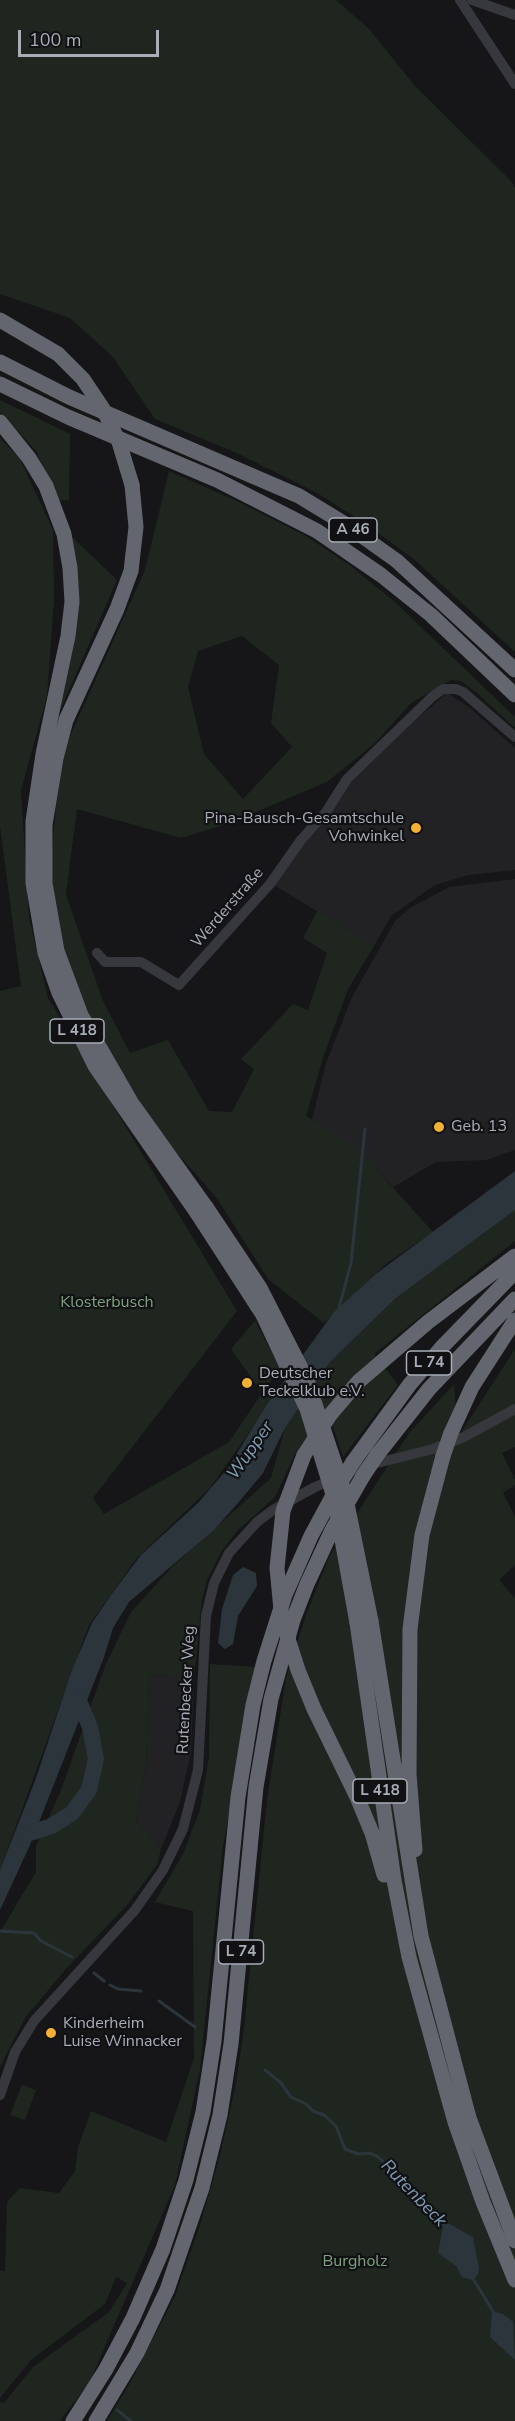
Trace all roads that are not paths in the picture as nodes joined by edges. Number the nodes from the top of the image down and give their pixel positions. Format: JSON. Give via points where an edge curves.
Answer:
{"nodes":[{"id":1,"x":460,"y":0,"type":"edge"},
{"id":2,"x":472,"y":0,"type":"edge"},
{"id":3,"x":515,"y":15,"type":"edge"},
{"id":4,"x":515,"y":84,"type":"edge"},
{"id":5,"x":0,"y":320,"type":"edge"},
{"id":6,"x":0,"y":362,"type":"edge"},
{"id":7,"x":0,"y":384,"type":"edge"},
{"id":8,"x":0,"y":422,"type":"edge"},
{"id":9,"x":515,"y":670,"type":"edge"},
{"id":10,"x":515,"y":695,"type":"edge"},
{"id":11,"x":515,"y":737,"type":"edge"},
{"id":12,"x":50,"y":756,"type":"junction"},
{"id":13,"x":97,"y":953,"type":"dead end"},
{"id":14,"x":515,"y":1256,"type":"edge"},
{"id":15,"x":515,"y":1272,"type":"edge"},
{"id":16,"x":515,"y":1299,"type":"edge"},
{"id":17,"x":515,"y":1320,"type":"edge"},
{"id":18,"x":515,"y":1409,"type":"edge"},
{"id":19,"x":364,"y":1622,"type":"junction"},
{"id":20,"x":421,"y":1936,"type":"junction"},
{"id":21,"x":409,"y":1957,"type":"junction"},
{"id":22,"x":0,"y":2095,"type":"edge"},
{"id":23,"x":515,"y":2241,"type":"edge"},
{"id":24,"x":515,"y":2280,"type":"edge"},
{"id":25,"x":72,"y":2421,"type":"edge"},
{"id":26,"x":96,"y":2421,"type":"edge"}],
"edges":[{"from":1,"to":4,"type":"street"},
{"from":2,"to":3,"type":"street"},
{"from":5,"to":12,"type":"highway","bridge":true,"via":[[58,354],[83,379],[119,442],[132,485],[136,527],[131,571]]},
{"from":6,"to":9,"type":"highway","number":"A 46","via":[[69,397],[227,463],[317,507],[397,561]]},
{"from":7,"to":10,"type":"highway","number":"A 46","via":[[217,480],[317,531],[431,615]]},
{"from":8,"to":12,"type":"highway","via":[[38,471],[62,526],[72,585]]},
{"from":11,"to":13,"type":"street","name":"Werderstraße","via":[[464,692],[443,689],[347,779],[270,884],[179,985],[141,963],[105,962]]},
{"from":12,"to":19,"type":"highway","number":"L 418","bridge":true,"via":[[45,883],[57,951],[67,982],[116,1077],[202,1210],[273,1310],[311,1391],[345,1494]]},
{"from":14,"to":21,"type":"highway","number":"L 418","bridge":true,"via":[[358,1382],[303,1455],[283,1511],[276,1568],[282,1620],[314,1709],[372,1833],[396,1933]]},
{"from":15,"to":25,"type":"highway","number":"L 74","bridge":true,"via":[[423,1369],[353,1462],[311,1536],[285,1595],[253,1705],[238,1797],[214,2042],[189,2169],[145,2293],[106,2369]]},
{"from":16,"to":26,"type":"highway","number":"L 74","bridge":true,"via":[[429,1389],[377,1455],[332,1530],[307,1584],[271,1699],[256,1786],[231,2044],[220,2115],[202,2188],[180,2256],[154,2317]]},
{"from":17,"to":20,"type":"highway","number":"L 74","bridge":true,"via":[[477,1379],[451,1433],[428,1508],[418,1558],[408,1675],[409,1774],[423,1903]]},
{"from":18,"to":22,"type":"street","name":"Rutenbecker Weg","via":[[433,1449],[361,1467],[315,1486],[257,1522],[229,1553],[214,1583],[206,1616],[198,1770],[183,1830],[163,1870],[135,1910],[33,2021],[15,2052]]},
{"from":19,"to":20,"type":"highway","number":"L 418"},
{"from":19,"to":21,"type":"highway","number":"L 418","via":[[383,1811]]},
{"from":20,"to":23,"type":"highway","number":"L 418","via":[[469,2118]]},
{"from":21,"to":24,"type":"highway","number":"L 418","via":[[455,2122]]}]}
